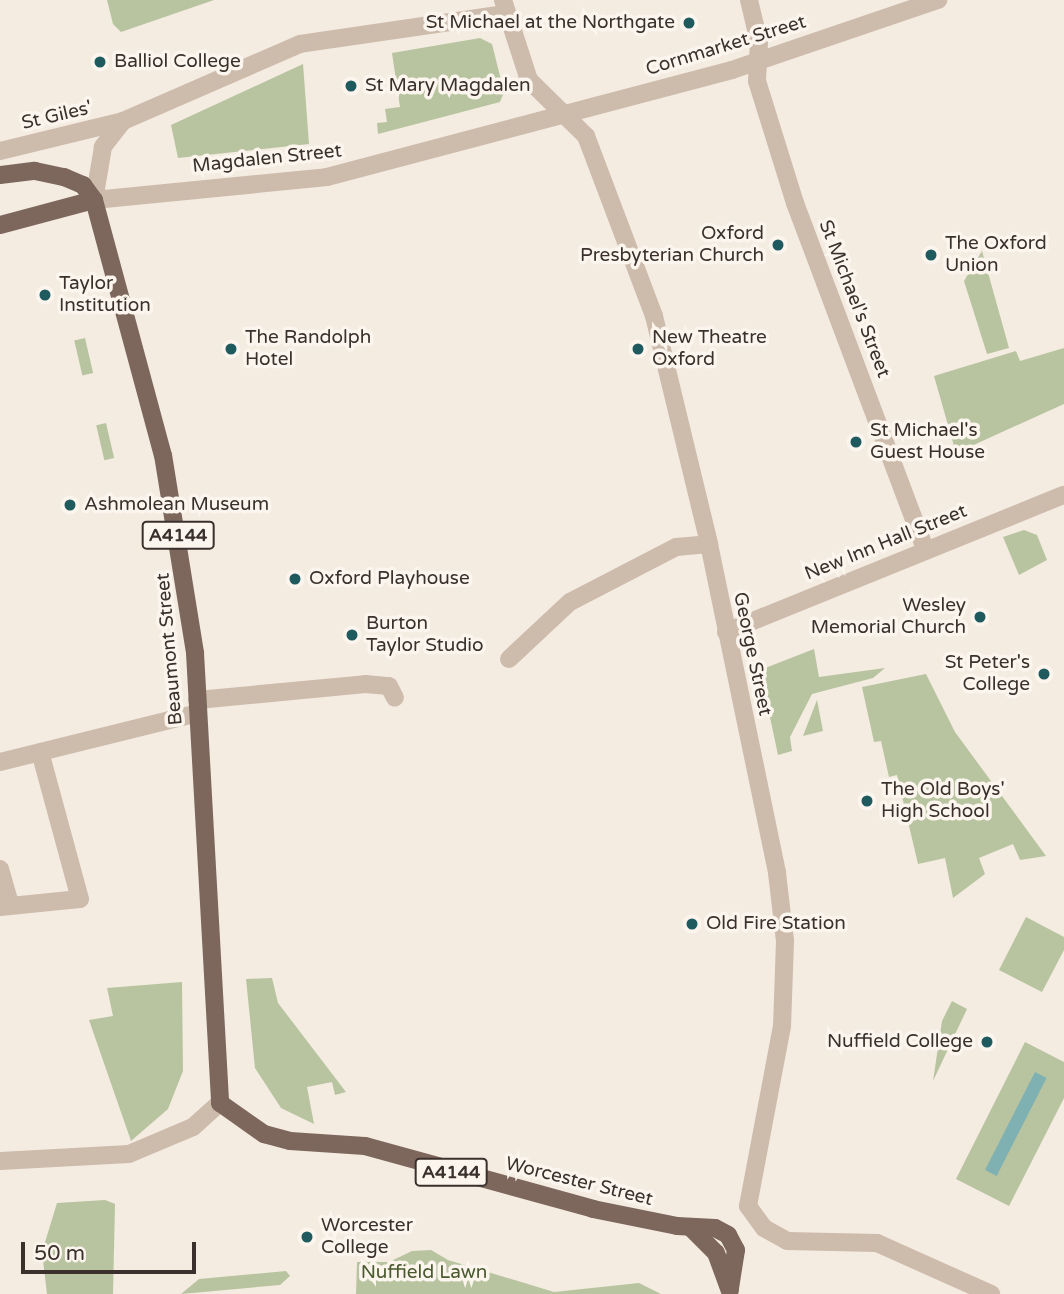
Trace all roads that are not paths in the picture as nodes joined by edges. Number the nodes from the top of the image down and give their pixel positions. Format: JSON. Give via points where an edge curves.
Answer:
{"nodes":[{"id":1,"x":938,"y":0,"type":"edge"},
{"id":2,"x":750,"y":6,"type":"edge"},
{"id":3,"x":504,"y":7,"type":"edge"},
{"id":4,"x":759,"y":60,"type":"junction"},
{"id":5,"x":563,"y":113,"type":"junction"},
{"id":6,"x":123,"y":121,"type":"junction"},
{"id":7,"x":0,"y":151,"type":"edge"},
{"id":8,"x":0,"y":175,"type":"edge"},
{"id":9,"x":94,"y":200,"type":"junction"},
{"id":10,"x":0,"y":225,"type":"edge"},
{"id":11,"x":1064,"y":495,"type":"edge"},
{"id":12,"x":709,"y":544,"type":"junction"},
{"id":13,"x":925,"y":548,"type":"junction"},
{"id":14,"x":726,"y":632,"type":"junction"},
{"id":15,"x":509,"y":659,"type":"dead end"},
{"id":16,"x":395,"y":698,"type":"dead end"},
{"id":17,"x":198,"y":706,"type":"junction"},
{"id":18,"x":40,"y":752,"type":"junction"},
{"id":19,"x":0,"y":762,"type":"edge"},
{"id":20,"x":0,"y":869,"type":"edge"},
{"id":21,"x":5,"y":906,"type":"edge"},
{"id":22,"x":220,"y":1103,"type":"junction"},
{"id":23,"x":0,"y":1161,"type":"edge"},
{"id":24,"x":730,"y":1291,"type":"edge"},
{"id":25,"x":991,"y":1294,"type":"edge"}],
"edges":[{"from":1,"to":4,"type":"street","name":"Cornmarket Street"},
{"from":2,"to":4,"type":"street","name":"St Michael's Street"},
{"from":3,"to":5,"type":"street","name":"George Street","via":[[529,80]]},
{"from":3,"to":6,"type":"street","name":"St Giles'","via":[[300,44]]},
{"from":4,"to":5,"type":"street","name":"Cornmarket Street"},
{"from":4,"to":13,"type":"street","name":"St Michael's Street","via":[[757,81],[795,203]]},
{"from":5,"to":9,"type":"street","name":"Magdalen Street","via":[[439,151],[327,177]]},
{"from":5,"to":12,"type":"street","name":"George Street","via":[[586,136],[654,316]]},
{"from":6,"to":7,"type":"street","name":"St Giles'"},
{"from":6,"to":9,"type":"street","via":[[103,146]]},
{"from":8,"to":9,"type":"main road","via":[[35,171],[64,177],[83,185]]},
{"from":9,"to":10,"type":"main road"},
{"from":9,"to":17,"type":"main road","name":"Beaumont Street","number":"A4144","via":[[163,455],[190,602]]},
{"from":11,"to":13,"type":"street","name":"New Inn Hall Street"},
{"from":12,"to":14,"type":"street","name":"George Street"},
{"from":12,"to":15,"type":"street","via":[[676,547],[570,602]]},
{"from":13,"to":14,"type":"street","name":"New Inn Hall Street"},
{"from":14,"to":25,"type":"street","name":"George Street","via":[[777,873],[785,941],[782,1026],[748,1206],[759,1222],[787,1241],[877,1243]]},
{"from":16,"to":17,"type":"street","via":[[389,686],[365,684]]},
{"from":17,"to":18,"type":"street"},
{"from":17,"to":22,"type":"main road","name":"Beaumont Street","number":"A4144"},
{"from":18,"to":19,"type":"street"},
{"from":18,"to":21,"type":"street","via":[[80,899]]},
{"from":20,"to":21,"type":"street"},
{"from":22,"to":23,"type":"street","via":[[193,1126],[129,1154]]},
{"from":22,"to":24,"type":"main road","name":"Worcester Street","number":"A4144","via":[[251,1127],[290,1141],[365,1146],[593,1209],[691,1228],[716,1253]]}]}
